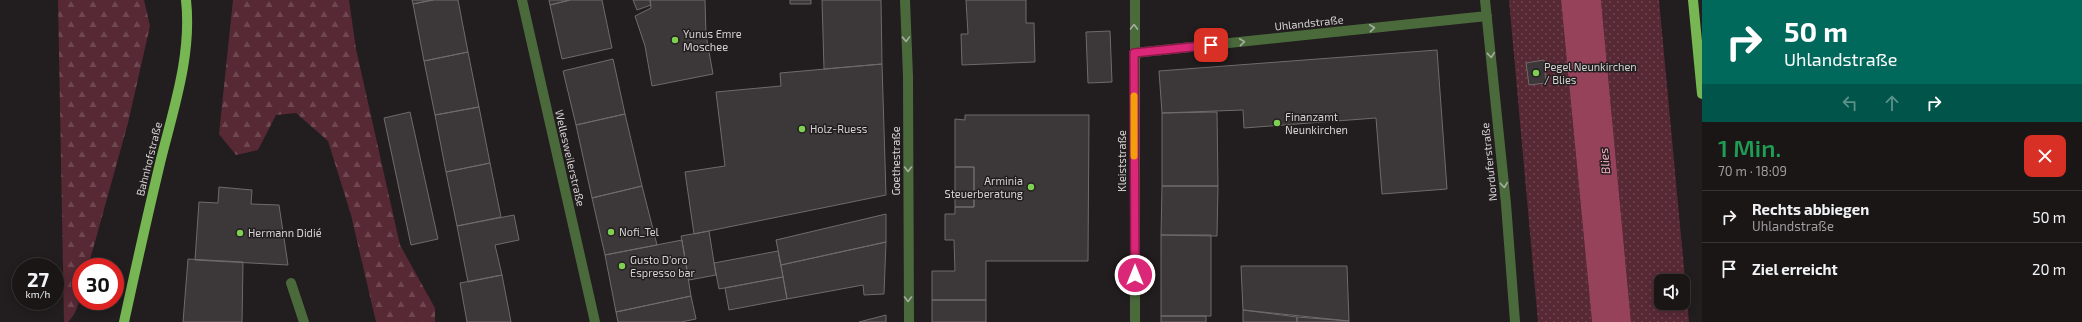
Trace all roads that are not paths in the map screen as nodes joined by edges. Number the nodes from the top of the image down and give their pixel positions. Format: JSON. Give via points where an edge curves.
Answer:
{"nodes":[{"id":1,"x":186,"y":0,"type":"edge"},
{"id":2,"x":522,"y":0,"type":"edge"},
{"id":3,"x":905,"y":0,"type":"edge"},
{"id":4,"x":1135,"y":0,"type":"edge"},
{"id":5,"x":1485,"y":0,"type":"edge"},
{"id":6,"x":1693,"y":0,"type":"edge"},
{"id":7,"x":1487,"y":16,"type":"junction"},
{"id":8,"x":1134,"y":53,"type":"junction"},
{"id":9,"x":1702,"y":94,"type":"edge"},
{"id":10,"x":291,"y":283,"type":"dead end"},
{"id":11,"x":124,"y":322,"type":"edge"},
{"id":12,"x":304,"y":322,"type":"edge"},
{"id":13,"x":595,"y":322,"type":"edge"},
{"id":14,"x":908,"y":322,"type":"edge"},
{"id":15,"x":1135,"y":322,"type":"edge"},
{"id":16,"x":1515,"y":322,"type":"edge"}],
"edges":[{"from":1,"to":11,"type":"main road","name":"Bahnhofstraße","via":[[188,31],[183,71],[140,244]]},
{"from":2,"to":13,"type":"street","name":"Wellesweilerstraße"},
{"from":3,"to":14,"type":"street","name":"Goethestraße","one_way":true,"via":[[908,76]]},
{"from":8,"to":4,"type":"street","name":"Kleiststraße","one_way":true},
{"from":5,"to":7,"type":"street","name":"Norduferstraße"},
{"from":6,"to":9,"type":"main road"},
{"from":8,"to":7,"type":"street","name":"Uhlandstraße","one_way":true},
{"from":7,"to":16,"type":"street","name":"Norduferstraße","one_way":true},
{"from":8,"to":15,"type":"street","name":"Kleiststraße"},
{"from":10,"to":12,"type":"street"}]}
